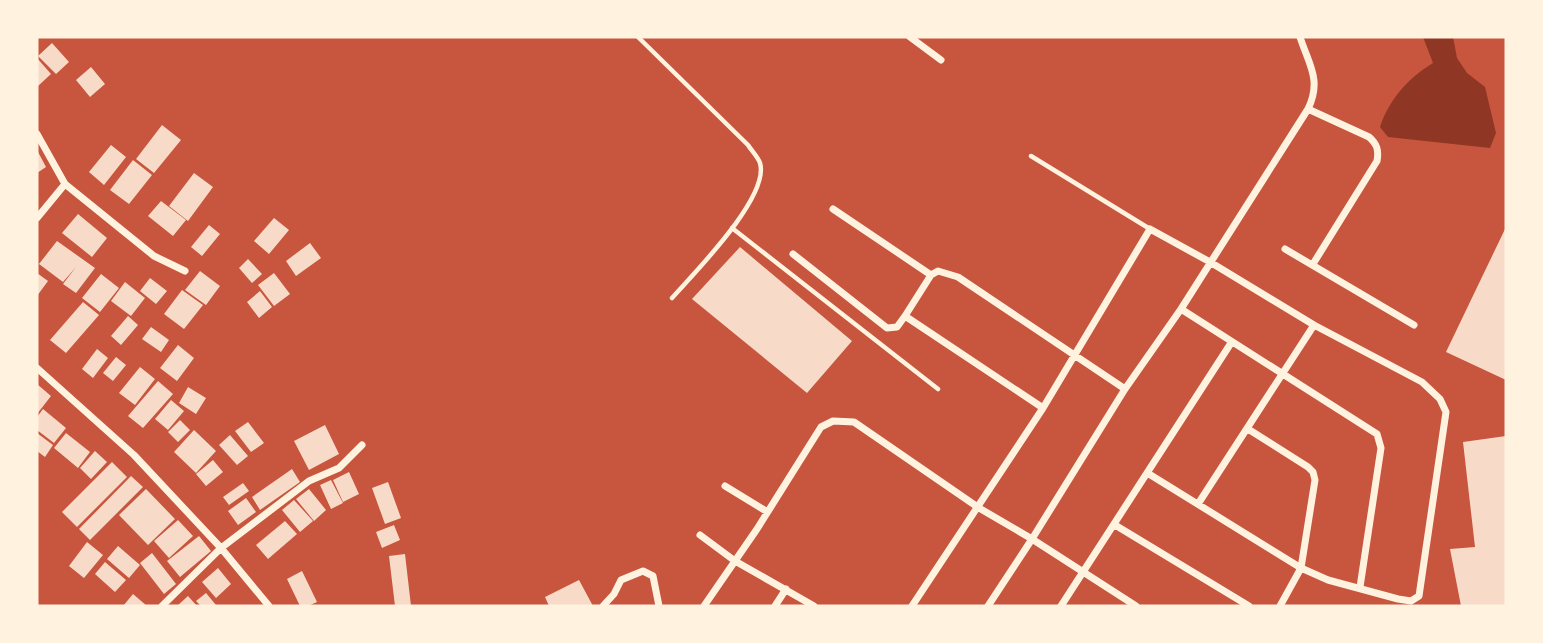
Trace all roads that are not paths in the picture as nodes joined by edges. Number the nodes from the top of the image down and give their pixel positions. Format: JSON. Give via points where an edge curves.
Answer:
{"nodes":[{"id":1,"x":638,"y":37,"type":"edge"},
{"id":2,"x":910,"y":37,"type":"edge"},
{"id":3,"x":1300,"y":37,"type":"edge"},
{"id":4,"x":941,"y":60,"type":"dead end"},
{"id":5,"x":1308,"y":109,"type":"junction"},
{"id":6,"x":37,"y":134,"type":"edge"},
{"id":7,"x":1031,"y":156,"type":"dead end"},
{"id":8,"x":65,"y":184,"type":"junction"},
{"id":9,"x":833,"y":209,"type":"dead end"},
{"id":10,"x":37,"y":218,"type":"edge"},
{"id":11,"x":732,"y":228,"type":"junction"},
{"id":12,"x":1150,"y":229,"type":"junction"},
{"id":13,"x":1285,"y":249,"type":"dead end"},
{"id":14,"x":793,"y":254,"type":"dead end"},
{"id":15,"x":1210,"y":262,"type":"junction"},
{"id":16,"x":1313,"y":264,"type":"junction"},
{"id":17,"x":185,"y":271,"type":"dead end"},
{"id":18,"x":931,"y":275,"type":"junction"},
{"id":19,"x":672,"y":298,"type":"dead end"},
{"id":20,"x":1181,"y":309,"type":"junction"},
{"id":21,"x":905,"y":316,"type":"junction"},
{"id":22,"x":1314,"y":325,"type":"junction"},
{"id":23,"x":1414,"y":325,"type":"dead end"},
{"id":24,"x":1231,"y":343,"type":"junction"},
{"id":25,"x":1074,"y":354,"type":"junction"},
{"id":26,"x":37,"y":368,"type":"edge"},
{"id":27,"x":1284,"y":375,"type":"junction"},
{"id":28,"x":938,"y":389,"type":"dead end"},
{"id":29,"x":1125,"y":390,"type":"junction"},
{"id":30,"x":1043,"y":408,"type":"junction"},
{"id":31,"x":1248,"y":429,"type":"junction"},
{"id":32,"x":362,"y":445,"type":"dead end"},
{"id":33,"x":1149,"y":474,"type":"junction"},
{"id":34,"x":725,"y":486,"type":"dead end"},
{"id":35,"x":1198,"y":504,"type":"junction"},
{"id":36,"x":979,"y":508,"type":"junction"},
{"id":37,"x":766,"y":511,"type":"junction"},
{"id":38,"x":1115,"y":525,"type":"junction"},
{"id":39,"x":700,"y":535,"type":"dead end"},
{"id":40,"x":1032,"y":539,"type":"junction"},
{"id":41,"x":221,"y":548,"type":"junction"},
{"id":42,"x":735,"y":561,"type":"junction"},
{"id":43,"x":1301,"y":568,"type":"junction"},
{"id":44,"x":1083,"y":573,"type":"junction"},
{"id":45,"x":1360,"y":587,"type":"junction"},
{"id":46,"x":786,"y":589,"type":"junction"},
{"id":47,"x":1132,"y":605,"type":"edge"},
{"id":48,"x":162,"y":606,"type":"edge"},
{"id":49,"x":269,"y":606,"type":"edge"},
{"id":50,"x":603,"y":606,"type":"edge"},
{"id":51,"x":659,"y":606,"type":"edge"},
{"id":52,"x":704,"y":606,"type":"edge"},
{"id":53,"x":775,"y":606,"type":"edge"},
{"id":54,"x":814,"y":606,"type":"edge"},
{"id":55,"x":912,"y":606,"type":"edge"},
{"id":56,"x":988,"y":606,"type":"edge"},
{"id":57,"x":1061,"y":606,"type":"edge"},
{"id":58,"x":1249,"y":606,"type":"edge"},
{"id":59,"x":1280,"y":606,"type":"edge"}],
"edges":[{"from":1,"to":11,"type":"lane","via":[[748,145],[760,163],[760,182]]},
{"from":2,"to":4,"type":"street"},
{"from":3,"to":5,"type":"street","via":[[1315,75],[1315,95]]},
{"from":5,"to":15,"type":"street"},
{"from":5,"to":16,"type":"street","via":[[1369,136],[1379,151]]},
{"from":6,"to":8,"type":"street"},
{"from":7,"to":12,"type":"lane"},
{"from":8,"to":10,"type":"street"},
{"from":8,"to":17,"type":"street","via":[[154,256]]},
{"from":9,"to":18,"type":"street"},
{"from":11,"to":19,"type":"lane"},
{"from":11,"to":28,"type":"lane"},
{"from":12,"to":15,"type":"street"},
{"from":12,"to":25,"type":"street"},
{"from":13,"to":16,"type":"street"},
{"from":14,"to":21,"type":"street","via":[[887,328],[897,327]]},
{"from":15,"to":20,"type":"street"},
{"from":15,"to":22,"type":"street"},
{"from":16,"to":23,"type":"street"},
{"from":18,"to":21,"type":"street"},
{"from":18,"to":25,"type":"street","via":[[938,271],[958,277]]},
{"from":20,"to":24,"type":"street"},
{"from":20,"to":29,"type":"street"},
{"from":21,"to":30,"type":"street"},
{"from":22,"to":27,"type":"street"},
{"from":22,"to":45,"type":"street","via":[[1422,382],[1446,412],[1419,596],[1411,601]]},
{"from":24,"to":27,"type":"street"},
{"from":24,"to":33,"type":"street"},
{"from":25,"to":29,"type":"street"},
{"from":25,"to":30,"type":"street"},
{"from":26,"to":41,"type":"street","via":[[134,455]]},
{"from":27,"to":31,"type":"street"},
{"from":27,"to":45,"type":"street","via":[[1364,425],[1381,441]]},
{"from":29,"to":40,"type":"street"},
{"from":30,"to":36,"type":"street"},
{"from":31,"to":35,"type":"street"},
{"from":31,"to":43,"type":"street","via":[[1313,472]]},
{"from":32,"to":41,"type":"street","via":[[339,468],[309,481]]},
{"from":33,"to":35,"type":"street"},
{"from":33,"to":38,"type":"street"},
{"from":34,"to":37,"type":"street"},
{"from":35,"to":43,"type":"street"},
{"from":36,"to":37,"type":"street","via":[[854,422],[833,421],[821,427]]},
{"from":36,"to":40,"type":"street"},
{"from":36,"to":55,"type":"street"},
{"from":37,"to":42,"type":"street"},
{"from":38,"to":44,"type":"street"},
{"from":38,"to":58,"type":"street"},
{"from":39,"to":42,"type":"street"},
{"from":40,"to":44,"type":"street"},
{"from":40,"to":56,"type":"street"},
{"from":41,"to":48,"type":"street"},
{"from":41,"to":49,"type":"street"},
{"from":42,"to":46,"type":"street"},
{"from":42,"to":52,"type":"street"},
{"from":43,"to":45,"type":"street"},
{"from":43,"to":59,"type":"street"},
{"from":44,"to":47,"type":"street"},
{"from":44,"to":57,"type":"street"},
{"from":46,"to":53,"type":"street"},
{"from":46,"to":54,"type":"street"},
{"from":50,"to":51,"type":"street","via":[[621,580],[643,571],[653,576]]}]}
